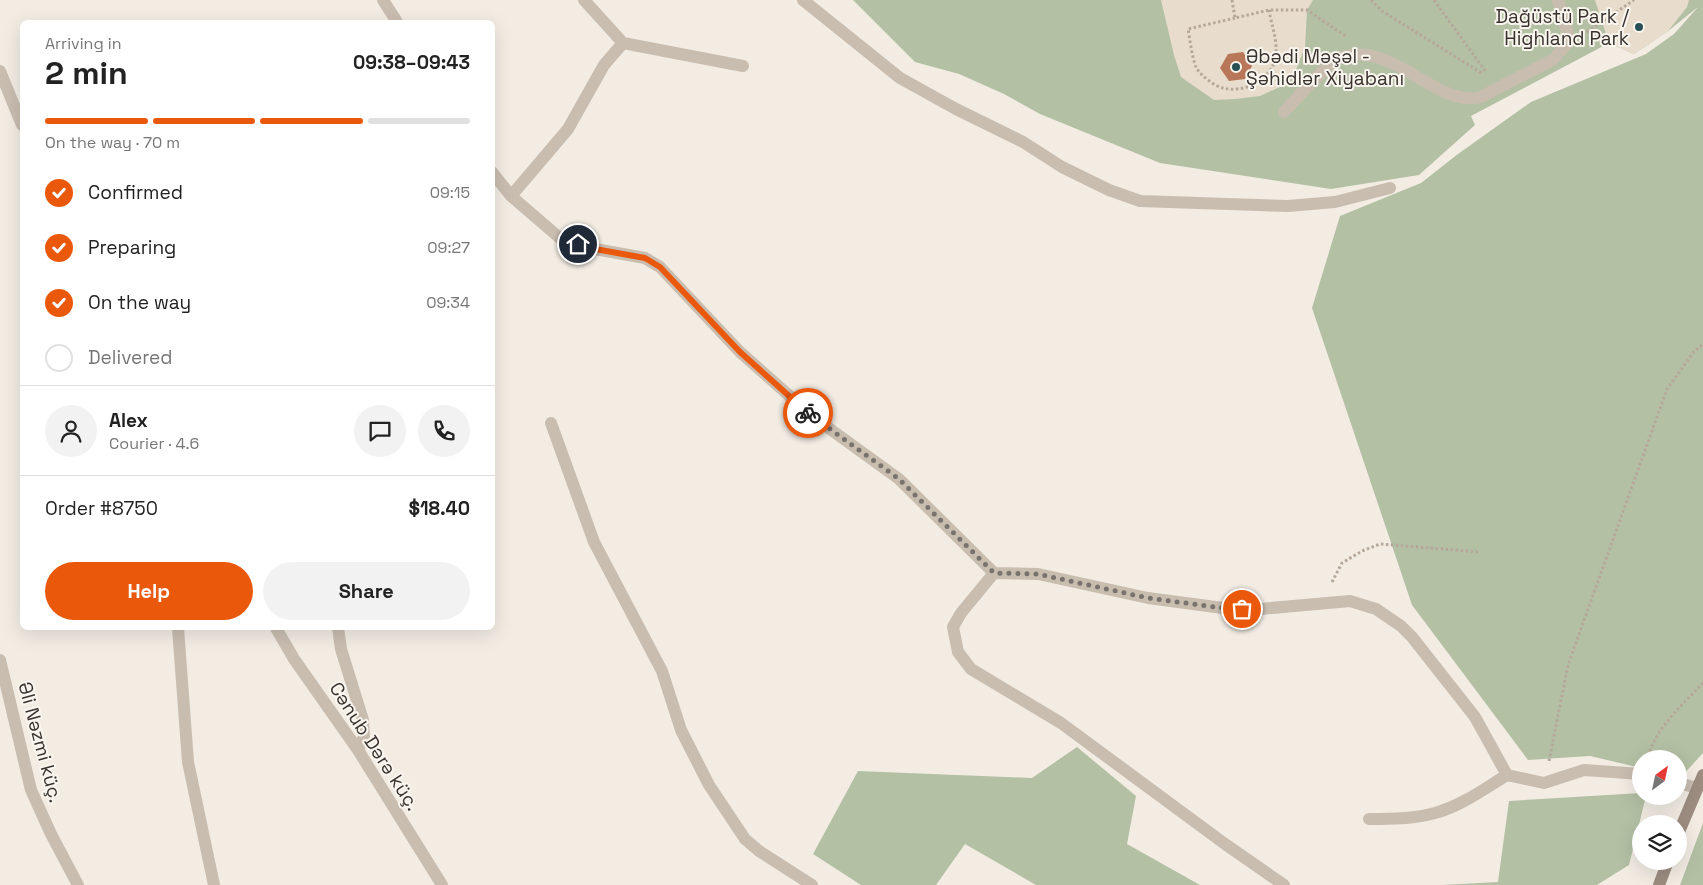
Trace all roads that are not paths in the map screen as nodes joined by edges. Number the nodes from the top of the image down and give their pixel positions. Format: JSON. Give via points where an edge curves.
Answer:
{"nodes":[{"id":1,"x":384,"y":0,"type":"edge"},
{"id":2,"x":584,"y":0,"type":"edge"},
{"id":3,"x":803,"y":0,"type":"edge"},
{"id":4,"x":1558,"y":0,"type":"edge"},
{"id":5,"x":396,"y":20,"type":"edge"},
{"id":6,"x":623,"y":43,"type":"junction"},
{"id":7,"x":743,"y":66,"type":"dead end"},
{"id":8,"x":0,"y":71,"type":"edge"},
{"id":9,"x":1284,"y":112,"type":"dead end"},
{"id":10,"x":20,"y":119,"type":"edge"},
{"id":11,"x":495,"y":176,"type":"edge"},
{"id":12,"x":1390,"y":188,"type":"dead end"},
{"id":13,"x":511,"y":196,"type":"junction"},
{"id":14,"x":551,"y":423,"type":"dead end"},
{"id":15,"x":994,"y":573,"type":"junction"},
{"id":16,"x":178,"y":630,"type":"edge"},
{"id":17,"x":277,"y":630,"type":"edge"},
{"id":18,"x":338,"y":630,"type":"edge"},
{"id":19,"x":0,"y":660,"type":"edge"},
{"id":20,"x":358,"y":750,"type":"junction"},
{"id":21,"x":1632,"y":773,"type":"edge"},
{"id":22,"x":1507,"y":775,"type":"junction"},
{"id":23,"x":1703,"y":775,"type":"edge"},
{"id":24,"x":1688,"y":786,"type":"edge"},
{"id":25,"x":1697,"y":788,"type":"junction"},
{"id":26,"x":1686,"y":815,"type":"edge"},
{"id":27,"x":1369,"y":820,"type":"dead end"},
{"id":28,"x":1665,"y":870,"type":"edge"},
{"id":29,"x":78,"y":885,"type":"edge"},
{"id":30,"x":214,"y":885,"type":"edge"},
{"id":31,"x":442,"y":885,"type":"edge"},
{"id":32,"x":812,"y":885,"type":"edge"},
{"id":33,"x":1284,"y":885,"type":"edge"},
{"id":34,"x":1659,"y":885,"type":"edge"}],
"edges":[{"from":1,"to":5,"type":"street"},
{"from":2,"to":6,"type":"street"},
{"from":3,"to":12,"type":"street","via":[[900,78],[1023,142],[1062,167],[1140,201],[1288,206],[1335,202]]},
{"from":4,"to":9,"type":"street","via":[[1568,42],[1554,59],[1481,97],[1471,100],[1456,97],[1395,64],[1371,56],[1351,55],[1334,61]]},
{"from":6,"to":7,"type":"street"},
{"from":6,"to":13,"type":"street","via":[[604,65],[568,129]]},
{"from":8,"to":10,"type":"street"},
{"from":11,"to":13,"type":"street"},
{"from":13,"to":15,"type":"street","via":[[561,239],[645,258],[660,267],[740,352],[812,416],[899,479]]},
{"from":14,"to":32,"type":"street","via":[[594,542],[662,671],[681,730],[709,785],[745,839]]},
{"from":15,"to":22,"type":"street","via":[[1038,574],[1148,598],[1223,608],[1260,609],[1350,600],[1376,609],[1412,637],[1475,717]]},
{"from":15,"to":33,"type":"street","via":[[953,627],[958,652],[972,669],[1061,723]]},
{"from":16,"to":30,"type":"street","via":[[188,762]]},
{"from":17,"to":20,"type":"street","name":"Cənub Dərə küç.","via":[[294,660]]},
{"from":18,"to":20,"type":"street","via":[[341,649],[364,720],[364,737]]},
{"from":19,"to":29,"type":"street","name":"Əli Nəzmi küç.","via":[[31,790]]},
{"from":20,"to":31,"type":"street","name":"Cənub Dərə küç."},
{"from":21,"to":22,"type":"street","via":[[1584,770],[1544,783]]},
{"from":22,"to":27,"type":"street","via":[[1436,813]]},
{"from":23,"to":25,"type":"street"},
{"from":24,"to":25,"type":"street"},
{"from":25,"to":26,"type":"street"},
{"from":28,"to":34,"type":"street"}]}
